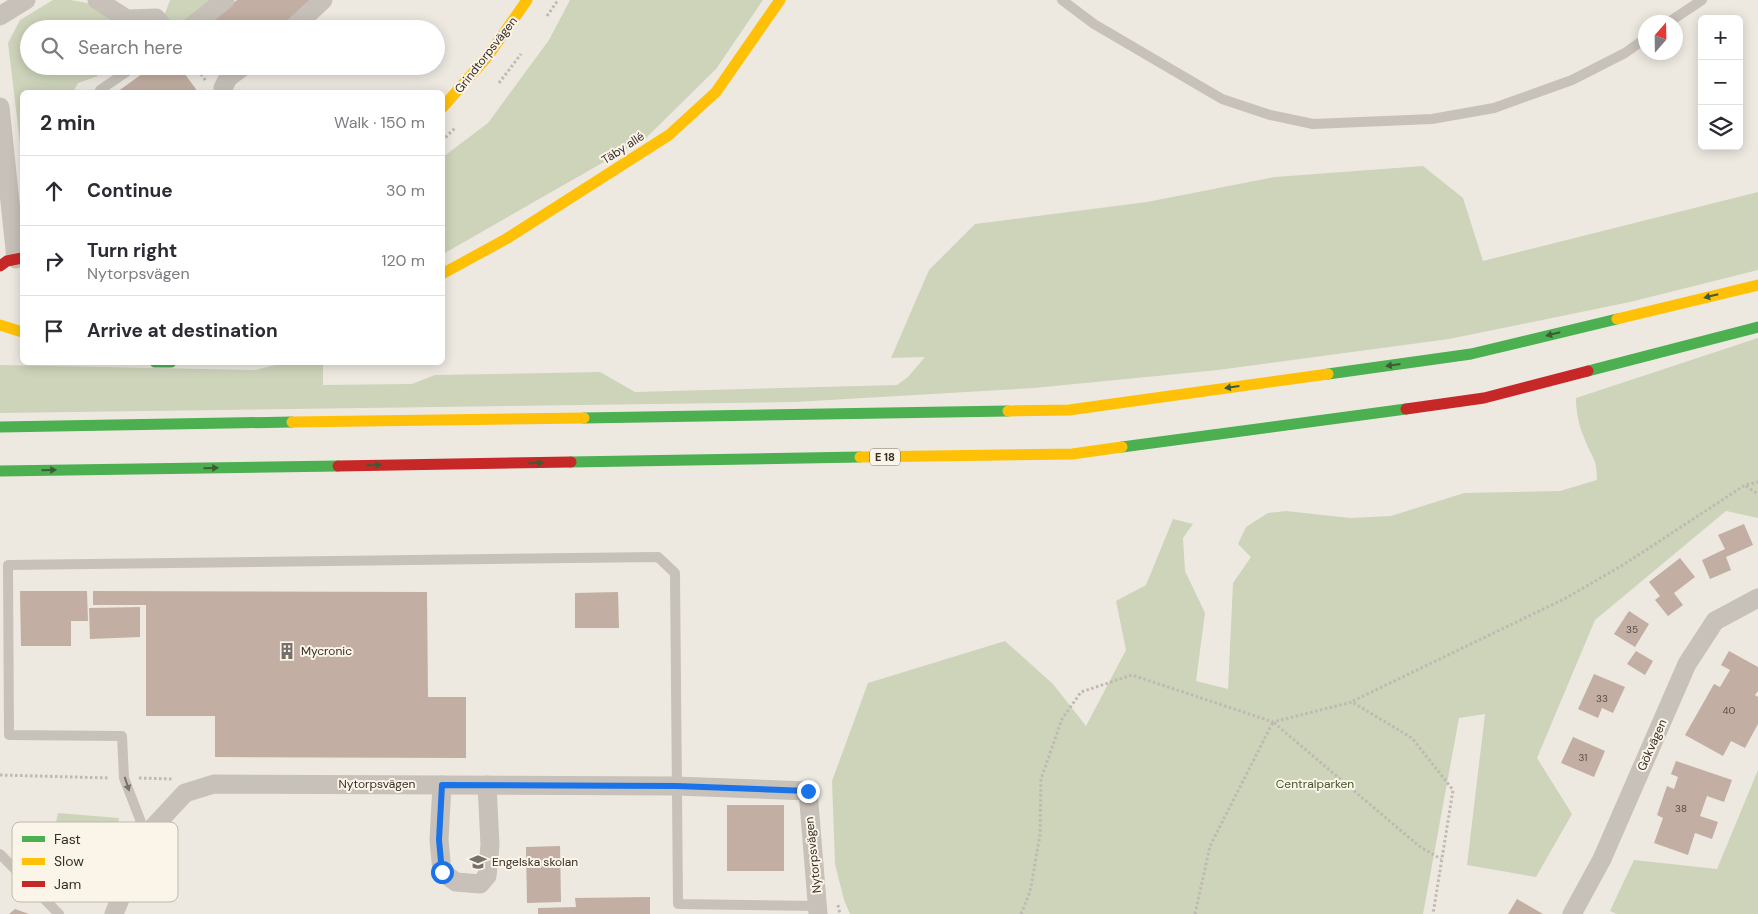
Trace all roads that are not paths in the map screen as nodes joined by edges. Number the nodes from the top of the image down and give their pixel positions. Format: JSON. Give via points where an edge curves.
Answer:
{"nodes":[{"id":1,"x":26,"y":0,"type":"edge"},
{"id":2,"x":97,"y":0,"type":"edge"},
{"id":3,"x":225,"y":0,"type":"edge"},
{"id":4,"x":323,"y":0,"type":"edge"},
{"id":5,"x":527,"y":0,"type":"edge"},
{"id":6,"x":780,"y":0,"type":"edge"},
{"id":7,"x":1062,"y":0,"type":"edge"},
{"id":8,"x":1702,"y":0,"type":"edge"},
{"id":9,"x":1680,"y":15,"type":"edge"},
{"id":10,"x":0,"y":16,"type":"edge"},
{"id":11,"x":158,"y":20,"type":"edge"},
{"id":12,"x":199,"y":20,"type":"edge"},
{"id":13,"x":302,"y":20,"type":"edge"},
{"id":14,"x":1638,"y":44,"type":"edge"},
{"id":15,"x":122,"y":75,"type":"edge"},
{"id":16,"x":232,"y":75,"type":"edge"},
{"id":17,"x":100,"y":90,"type":"dead end"},
{"id":18,"x":224,"y":90,"type":"edge"},
{"id":19,"x":445,"y":105,"type":"edge"},
{"id":20,"x":0,"y":107,"type":"edge"},
{"id":21,"x":5,"y":206,"type":"edge"},
{"id":22,"x":13,"y":261,"type":"edge"},
{"id":23,"x":445,"y":272,"type":"edge"},
{"id":24,"x":1758,"y":285,"type":"edge"},
{"id":25,"x":0,"y":325,"type":"edge"},
{"id":26,"x":1758,"y":327,"type":"edge"},
{"id":27,"x":20,"y":332,"type":"edge"},
{"id":28,"x":0,"y":427,"type":"edge"},
{"id":29,"x":0,"y":471,"type":"edge"},
{"id":30,"x":1758,"y":598,"type":"edge"},
{"id":31,"x":442,"y":785,"type":"junction"},
{"id":32,"x":487,"y":785,"type":"junction"},
{"id":33,"x":676,"y":786,"type":"junction"},
{"id":34,"x":141,"y":822,"type":"edge"},
{"id":35,"x":158,"y":822,"type":"edge"},
{"id":36,"x":0,"y":854,"type":"edge"},
{"id":37,"x":12,"y":866,"type":"edge"},
{"id":38,"x":47,"y":902,"type":"edge"},
{"id":39,"x":119,"y":902,"type":"edge"},
{"id":40,"x":818,"y":910,"type":"edge"},
{"id":41,"x":59,"y":914,"type":"edge"},
{"id":42,"x":114,"y":914,"type":"edge"},
{"id":43,"x":1572,"y":914,"type":"edge"}],
"edges":[{"from":1,"to":10,"type":"street"},
{"from":2,"to":11,"type":"street","via":[[127,19]]},
{"from":3,"to":12,"type":"street"},
{"from":4,"to":13,"type":"street"},
{"from":5,"to":19,"type":"main road","name":"Grindtorpsvägen","via":[[464,86]]},
{"from":6,"to":23,"type":"main road","name":"Täby allé","via":[[716,92],[669,134],[506,239]]},
{"from":7,"to":14,"type":"lane","via":[[1094,24],[1222,99],[1270,115],[1313,124],[1432,119],[1494,108],[1572,80]]},
{"from":8,"to":9,"type":"lane"},
{"from":15,"to":17,"type":"lane"},
{"from":16,"to":18,"type":"street"},
{"from":20,"to":21,"type":"street"},
{"from":21,"to":22,"type":"street"},
{"from":24,"to":28,"type":"main road","one_way":true,"via":[[1471,354],[1069,410]]},
{"from":25,"to":27,"type":"main road"},
{"from":29,"to":26,"type":"main road","number":"E 18","one_way":true,"via":[[1072,454],[1484,398]]},
{"from":30,"to":43,"type":"street","name":"Gökvägen","via":[[1715,621],[1687,664],[1602,859]]},
{"from":31,"to":32,"type":"street","name":"Nytorpsvägen"},
{"from":31,"to":32,"type":"street","via":[[439,840],[442,872],[456,882],[480,884],[487,876],[490,844]]},
{"from":31,"to":35,"type":"street","name":"Nytorpsvägen","via":[[214,784],[185,793]]},
{"from":32,"to":33,"type":"street","name":"Nytorpsvägen"},
{"from":33,"to":34,"type":"lane","one_way":true,"via":[[675,573],[658,558],[8,565],[9,735],[122,736],[124,778]]},
{"from":33,"to":40,"type":"street","name":"Nytorpsvägen","via":[[808,791]]},
{"from":33,"to":40,"type":"lane","via":[[678,904]]},
{"from":36,"to":37,"type":"lane"},
{"from":38,"to":41,"type":"lane"},
{"from":39,"to":42,"type":"street","name":"Nytorpsvägen"}]}
